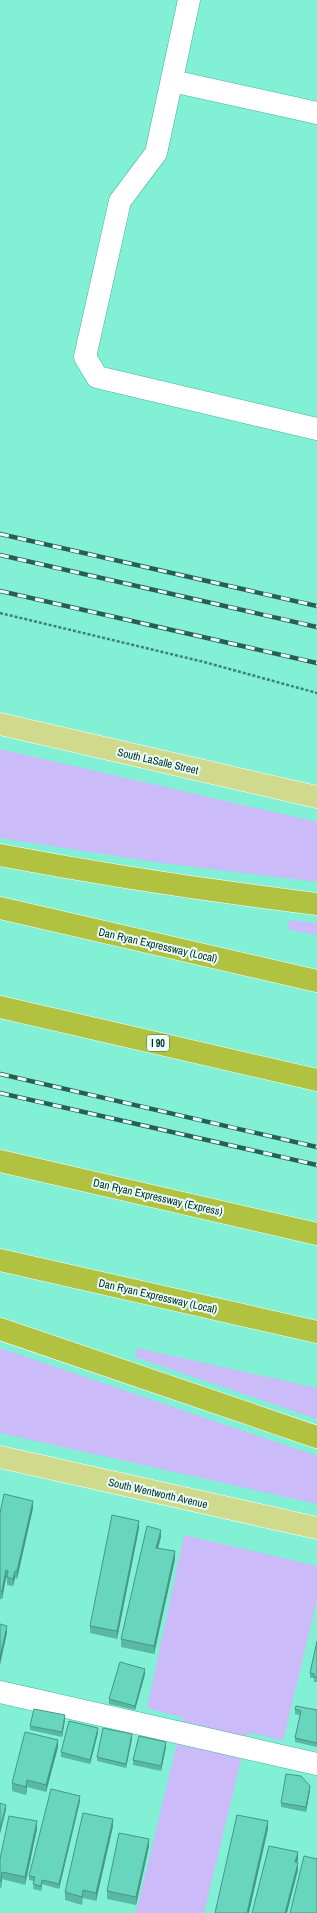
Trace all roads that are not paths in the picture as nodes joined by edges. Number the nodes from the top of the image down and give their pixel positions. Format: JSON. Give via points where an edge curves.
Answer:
{"nodes":[{"id":1,"x":189,"y":0,"type":"edge"},
{"id":2,"x":172,"y":81,"type":"junction"},
{"id":3,"x":317,"y":113,"type":"edge"},
{"id":4,"x":317,"y":429,"type":"edge"},
{"id":5,"x":0,"y":724,"type":"edge"},
{"id":6,"x":317,"y":797,"type":"edge"},
{"id":7,"x":0,"y":855,"type":"edge"},
{"id":8,"x":317,"y":904,"type":"edge"},
{"id":9,"x":0,"y":908,"type":"edge"},
{"id":10,"x":317,"y":981,"type":"edge"},
{"id":11,"x":0,"y":1007,"type":"edge"},
{"id":12,"x":317,"y":1080,"type":"edge"},
{"id":13,"x":0,"y":1161,"type":"edge"},
{"id":14,"x":317,"y":1234,"type":"edge"},
{"id":15,"x":0,"y":1260,"type":"edge"},
{"id":16,"x":0,"y":1329,"type":"edge"},
{"id":17,"x":317,"y":1332,"type":"edge"},
{"id":18,"x":317,"y":1437,"type":"edge"},
{"id":19,"x":0,"y":1457,"type":"edge"},
{"id":20,"x":317,"y":1528,"type":"edge"},
{"id":21,"x":0,"y":1692,"type":"edge"},
{"id":22,"x":317,"y":1764,"type":"edge"}],
"edges":[{"from":1,"to":2,"type":"lane"},
{"from":2,"to":3,"type":"lane"},
{"from":2,"to":4,"type":"lane","via":[[156,154],[120,201],[85,357],[97,377]]},
{"from":5,"to":6,"type":"main road","name":"South LaSalle Street"},
{"from":7,"to":8,"type":"highway","via":[[64,868]]},
{"from":9,"to":10,"type":"highway","name":"Dan Ryan Expressway (Local)"},
{"from":11,"to":12,"type":"highway","number":"I 90"},
{"from":13,"to":14,"type":"highway","name":"Dan Ryan Expressway (Express)"},
{"from":15,"to":17,"type":"highway","name":"Dan Ryan Expressway (Local)"},
{"from":16,"to":18,"type":"highway"},
{"from":19,"to":20,"type":"main road","name":"South Wentworth Avenue"},
{"from":21,"to":22,"type":"lane"}]}
